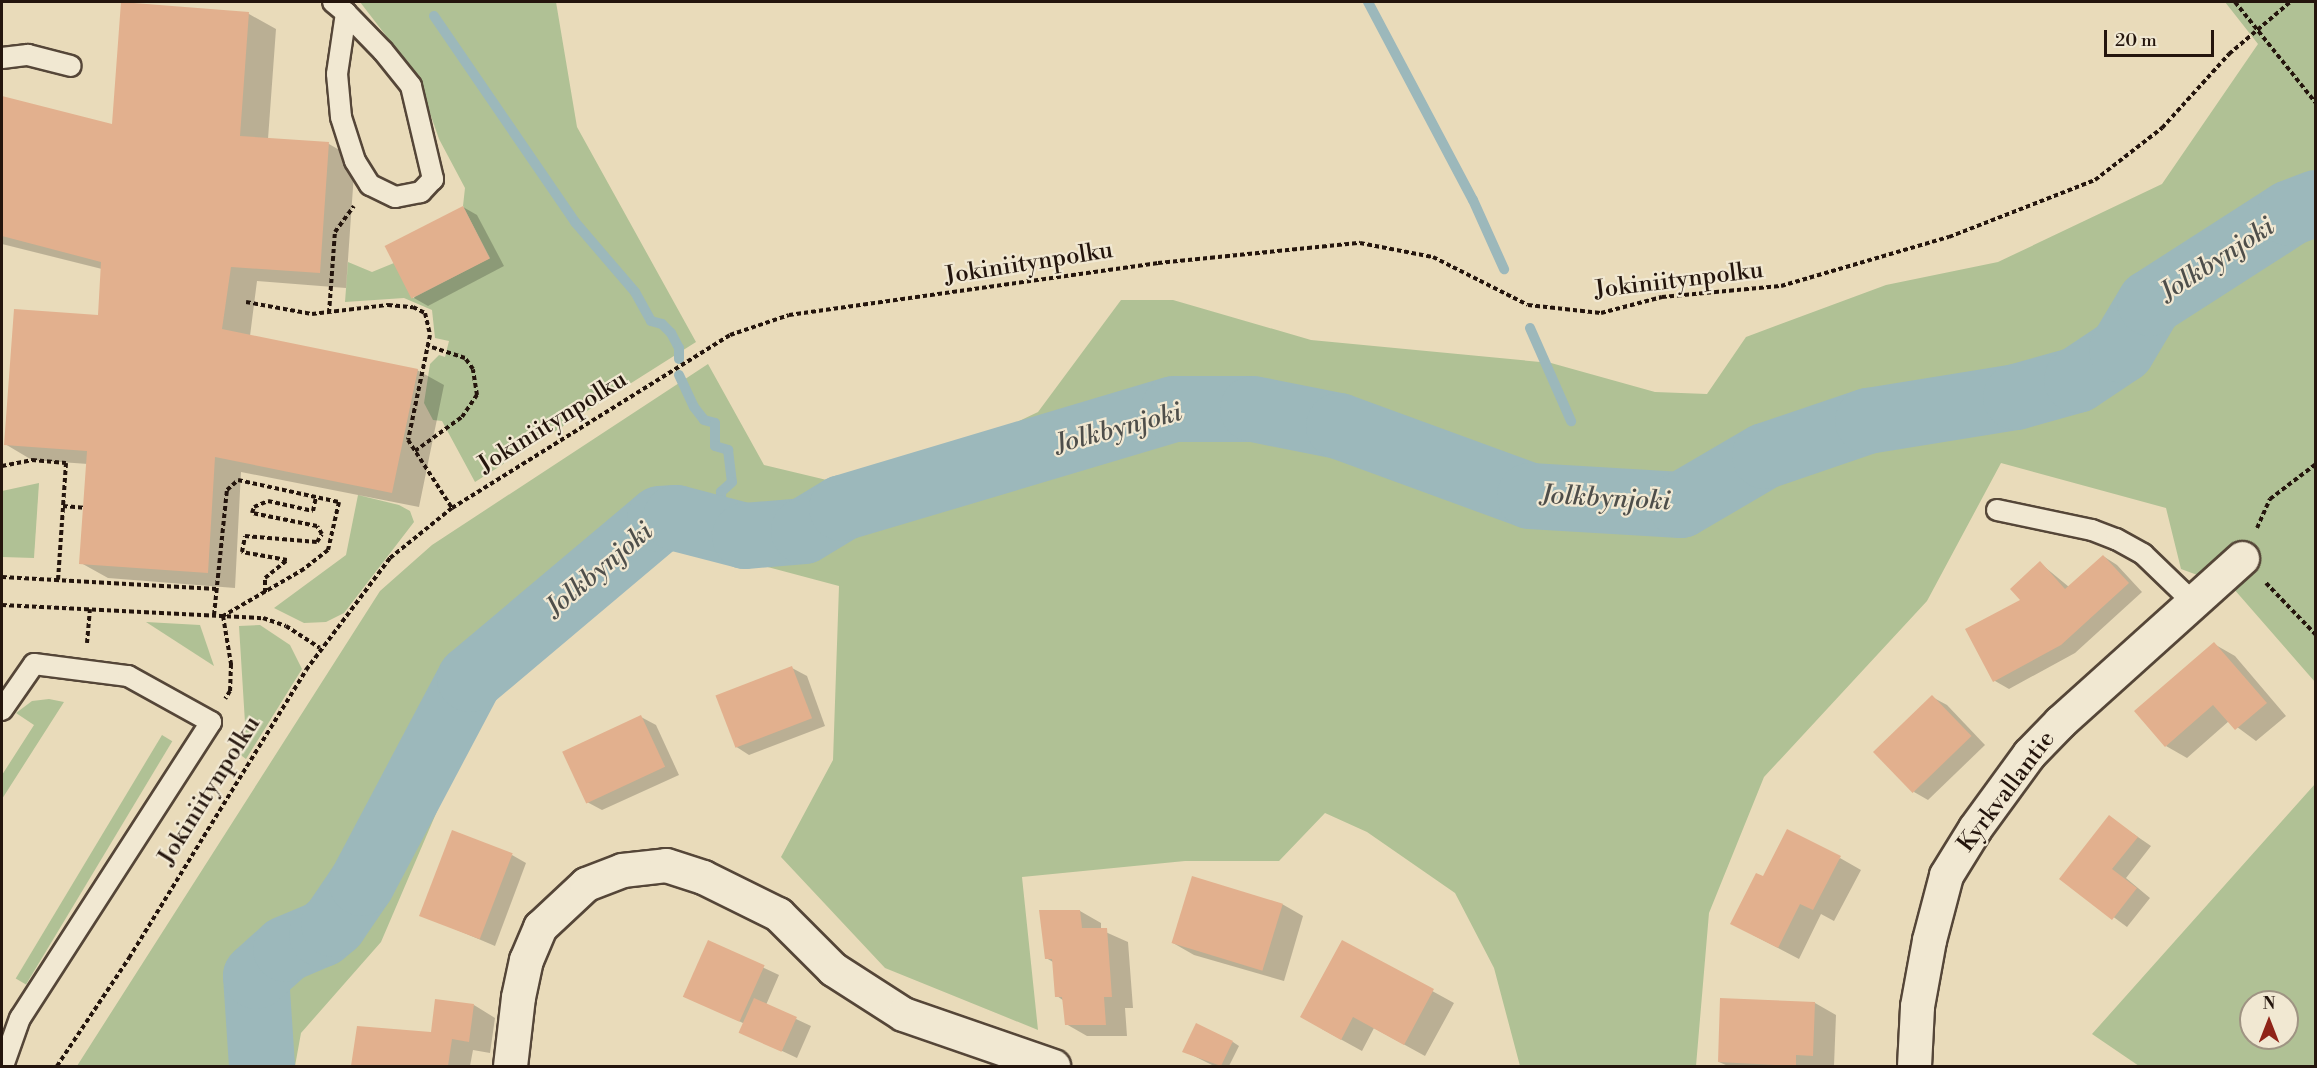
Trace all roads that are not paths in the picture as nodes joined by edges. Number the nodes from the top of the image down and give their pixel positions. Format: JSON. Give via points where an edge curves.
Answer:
{"nodes":[{"id":1,"x":340,"y":7,"type":"edge"},
{"id":2,"x":2,"y":58,"type":"edge"},
{"id":3,"x":71,"y":66,"type":"dead end"},
{"id":4,"x":1997,"y":510,"type":"dead end"},
{"id":5,"x":2242,"y":558,"type":"road end"},
{"id":6,"x":2195,"y":604,"type":"junction"},
{"id":7,"x":2,"y":710,"type":"edge"},
{"id":8,"x":8,"y":1032,"type":"edge"},
{"id":9,"x":3,"y":1066,"type":"edge"},
{"id":10,"x":510,"y":1066,"type":"edge"},
{"id":11,"x":1053,"y":1066,"type":"edge"},
{"id":12,"x":1914,"y":1066,"type":"edge"}],
"edges":[{"from":1,"to":1,"type":"lane","via":[[411,86],[433,179],[422,192],[395,197],[370,185],[355,161],[341,117],[337,74]]},
{"from":2,"to":3,"type":"lane","via":[[28,55]]},
{"from":4,"to":6,"type":"lane","via":[[2092,530],[2116,539],[2143,554]]},
{"from":5,"to":6,"type":"street","name":"Kyrkvallantie"},
{"from":6,"to":12,"type":"street","name":"Kyrkvallantie","via":[[2029,754],[1946,874],[1922,969]]},
{"from":7,"to":8,"type":"lane","via":[[34,664],[128,676],[211,723]]},
{"from":8,"to":9,"type":"lane"},
{"from":10,"to":11,"type":"street","via":[[518,997],[526,960],[540,927],[586,884],[622,870],[666,865],[703,877],[778,914],[833,969],[903,1014]]}]}
